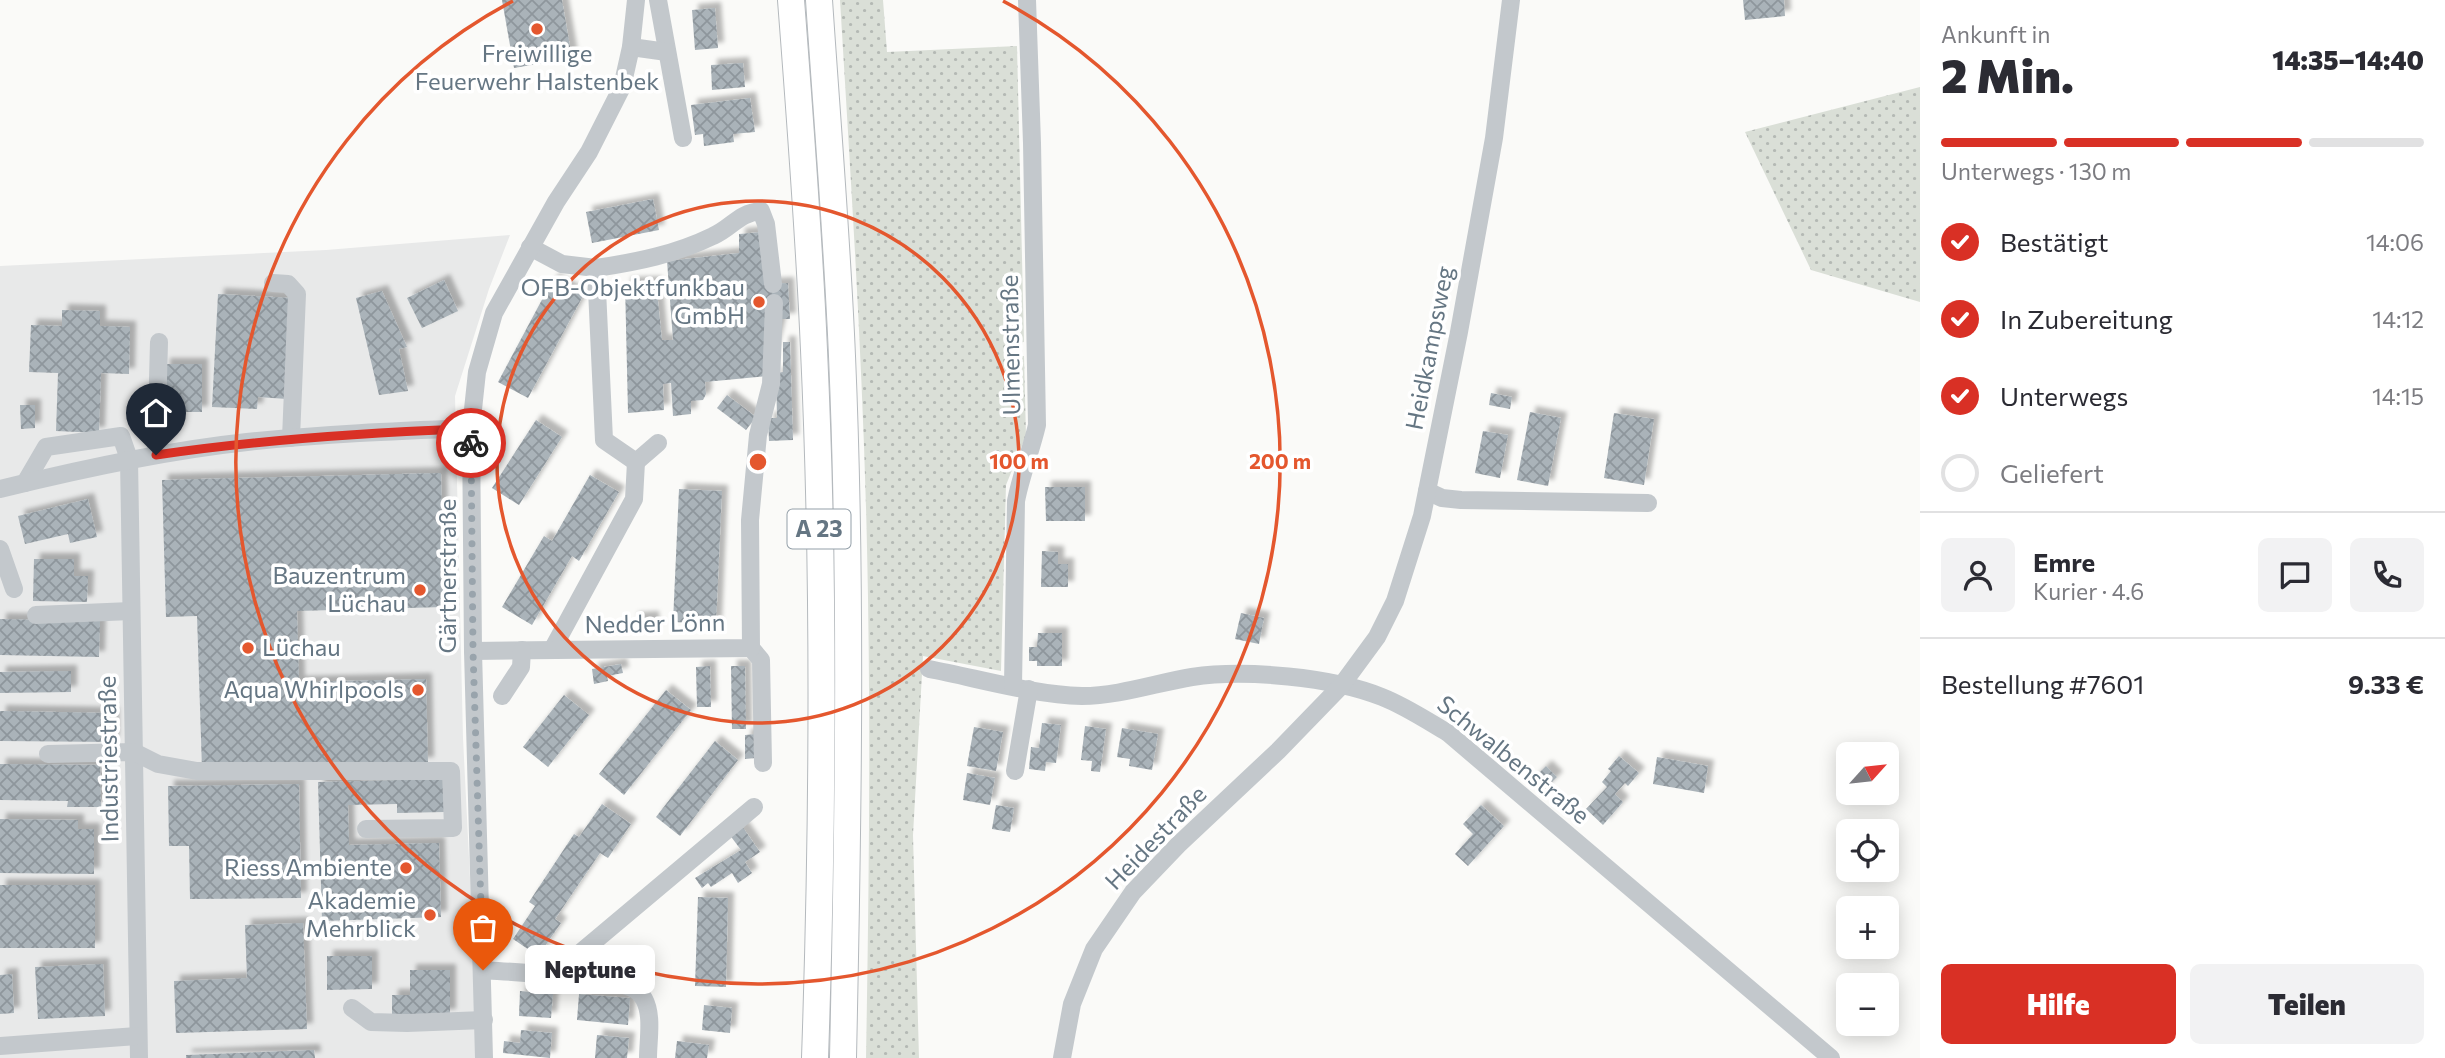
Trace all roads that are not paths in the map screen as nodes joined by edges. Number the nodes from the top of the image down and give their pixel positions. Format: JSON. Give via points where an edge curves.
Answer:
{"nodes":[{"id":1,"x":636,"y":0,"type":"edge"},
{"id":2,"x":657,"y":0,"type":"edge"},
{"id":3,"x":791,"y":0,"type":"edge"},
{"id":4,"x":819,"y":0,"type":"edge"},
{"id":5,"x":1027,"y":0,"type":"edge"},
{"id":6,"x":1511,"y":0,"type":"edge"},
{"id":7,"x":631,"y":47,"type":"junction"},
{"id":8,"x":667,"y":52,"type":"junction"},
{"id":9,"x":683,"y":138,"type":"dead end"},
{"id":10,"x":530,"y":247,"type":"junction"},
{"id":11,"x":596,"y":268,"type":"junction"},
{"id":12,"x":273,"y":284,"type":"dead end"},
{"id":13,"x":773,"y":284,"type":"dead end"},
{"id":14,"x":774,"y":303,"type":"dead end"},
{"id":15,"x":159,"y":342,"type":"dead end"},
{"id":16,"x":471,"y":428,"type":"junction"},
{"id":17,"x":291,"y":438,"type":"junction"},
{"id":18,"x":658,"y":443,"type":"dead end"},
{"id":19,"x":156,"y":455,"type":"junction"},
{"id":20,"x":129,"y":459,"type":"junction"},
{"id":21,"x":636,"y":462,"type":"junction"},
{"id":22,"x":25,"y":483,"type":"junction"},
{"id":23,"x":0,"y":489,"type":"edge"},
{"id":24,"x":1427,"y":491,"type":"junction"},
{"id":25,"x":1648,"y":503,"type":"dead end"},
{"id":26,"x":0,"y":549,"type":"edge"},
{"id":27,"x":14,"y":589,"type":"dead end"},
{"id":28,"x":131,"y":611,"type":"junction"},
{"id":29,"x":36,"y":615,"type":"dead end"},
{"id":30,"x":751,"y":648,"type":"junction"},
{"id":31,"x":522,"y":650,"type":"junction"},
{"id":32,"x":552,"y":650,"type":"junction"},
{"id":33,"x":473,"y":651,"type":"junction"},
{"id":34,"x":929,"y":669,"type":"dead end"},
{"id":35,"x":1341,"y":686,"type":"junction"},
{"id":36,"x":1021,"y":687,"type":"junction"},
{"id":37,"x":502,"y":696,"type":"dead end"},
{"id":38,"x":134,"y":752,"type":"junction"},
{"id":39,"x":48,"y":754,"type":"dead end"},
{"id":40,"x":763,"y":763,"type":"dead end"},
{"id":41,"x":451,"y":771,"type":"junction"},
{"id":42,"x":1015,"y":771,"type":"dead end"},
{"id":43,"x":477,"y":772,"type":"junction"},
{"id":44,"x":754,"y":807,"type":"dead end"},
{"id":45,"x":478,"y":826,"type":"junction"},
{"id":46,"x":453,"y":828,"type":"junction"},
{"id":47,"x":366,"y":829,"type":"dead end"},
{"id":48,"x":483,"y":970,"type":"junction"},
{"id":49,"x":554,"y":975,"type":"junction"},
{"id":50,"x":352,"y":1008,"type":"dead end"},
{"id":51,"x":484,"y":1020,"type":"junction"},
{"id":52,"x":138,"y":1036,"type":"junction"},
{"id":53,"x":0,"y":1046,"type":"edge"},
{"id":54,"x":139,"y":1058,"type":"edge"},
{"id":55,"x":484,"y":1058,"type":"edge"},
{"id":56,"x":648,"y":1058,"type":"edge"},
{"id":57,"x":815,"y":1058,"type":"edge"},
{"id":58,"x":842,"y":1058,"type":"edge"},
{"id":59,"x":1062,"y":1058,"type":"edge"},
{"id":60,"x":1831,"y":1058,"type":"edge"}],
"edges":[{"from":1,"to":7,"type":"street","name":"Gärtnerstraße"},
{"from":2,"to":8,"type":"street"},
{"from":3,"to":57,"type":"highway","number":"A 23","via":[[807,210],[817,443],[820,768]]},
{"from":4,"to":58,"type":"highway","number":"A 23","via":[[842,356],[846,513]]},
{"from":5,"to":36,"type":"street","name":"Ulmenstraße","via":[[1037,425],[1016,501]]},
{"from":6,"to":24,"type":"street","name":"Heidkampsweg","via":[[1494,138]]},
{"from":7,"to":8,"type":"street"},
{"from":7,"to":10,"type":"street","name":"Gärtnerstraße","via":[[622,87],[611,110]]},
{"from":8,"to":9,"type":"street"},
{"from":10,"to":11,"type":"street","via":[[562,264]]},
{"from":10,"to":16,"type":"street","name":"Gärtnerstraße","via":[[494,313],[477,372]]},
{"from":11,"to":13,"type":"street","via":[[654,259],[716,235],[747,213],[761,211]]},
{"from":11,"to":21,"type":"street","via":[[604,440]]},
{"from":12,"to":17,"type":"street","via":[[288,284],[296,294]]},
{"from":14,"to":30,"type":"street","name":"Nedder Lönn","via":[[771,384],[758,435],[750,520]]},
{"from":15,"to":19,"type":"street"},
{"from":16,"to":17,"type":"street"},
{"from":16,"to":33,"type":"street","name":"Gärtnerstraße"},
{"from":17,"to":19,"type":"street"},
{"from":18,"to":21,"type":"street"},
{"from":19,"to":20,"type":"street"},
{"from":20,"to":22,"type":"street"},
{"from":20,"to":22,"type":"street","via":[[121,436],[46,447]]},
{"from":20,"to":28,"type":"street","name":"Industriestraße"},
{"from":21,"to":32,"type":"street","via":[[634,499]]},
{"from":22,"to":23,"type":"street"},
{"from":24,"to":25,"type":"street","via":[[1461,500]]},
{"from":24,"to":35,"type":"street","name":"Heidkampsweg","via":[[1395,601],[1377,637]]},
{"from":26,"to":27,"type":"street"},
{"from":28,"to":29,"type":"street"},
{"from":28,"to":38,"type":"street","name":"Industriestraße"},
{"from":30,"to":32,"type":"street","name":"Nedder Lönn"},
{"from":30,"to":40,"type":"street","via":[[761,660]]},
{"from":31,"to":32,"type":"street","name":"Nedder Lönn"},
{"from":31,"to":33,"type":"street","name":"Nedder Lönn"},
{"from":31,"to":37,"type":"street","via":[[522,667]]},
{"from":33,"to":43,"type":"street","name":"Gärtnerstraße"},
{"from":34,"to":36,"type":"street","name":"Schwalbenstraße"},
{"from":35,"to":36,"type":"street","name":"Schwalbenstraße","via":[[1245,673],[1084,696]]},
{"from":35,"to":59,"type":"street","name":"Heidestraße","via":[[1133,892],[1094,949],[1072,1003]]},
{"from":35,"to":60,"type":"street","name":"Schwalbenstraße","via":[[1380,696],[1448,733]]},
{"from":36,"to":42,"type":"street","name":"Ulmenstraße"},
{"from":38,"to":39,"type":"street"},
{"from":38,"to":41,"type":"street","via":[[158,764],[197,771]]},
{"from":38,"to":52,"type":"street","name":"Industriestraße"},
{"from":41,"to":43,"type":"street"},
{"from":41,"to":46,"type":"street"},
{"from":43,"to":45,"type":"street","name":"Gärtnerstraße"},
{"from":44,"to":49,"type":"street"},
{"from":45,"to":46,"type":"street"},
{"from":45,"to":48,"type":"street","name":"Gärtnerstraße"},
{"from":46,"to":47,"type":"street"},
{"from":48,"to":49,"type":"street"},
{"from":48,"to":51,"type":"street","name":"Gärtnerstraße"},
{"from":49,"to":56,"type":"street","via":[[626,985],[637,991],[648,1012]]},
{"from":50,"to":51,"type":"street","via":[[371,1022]]},
{"from":51,"to":55,"type":"street","name":"Gärtnerstraße"},
{"from":52,"to":53,"type":"street"},
{"from":52,"to":54,"type":"street","name":"Industriestraße"}]}
